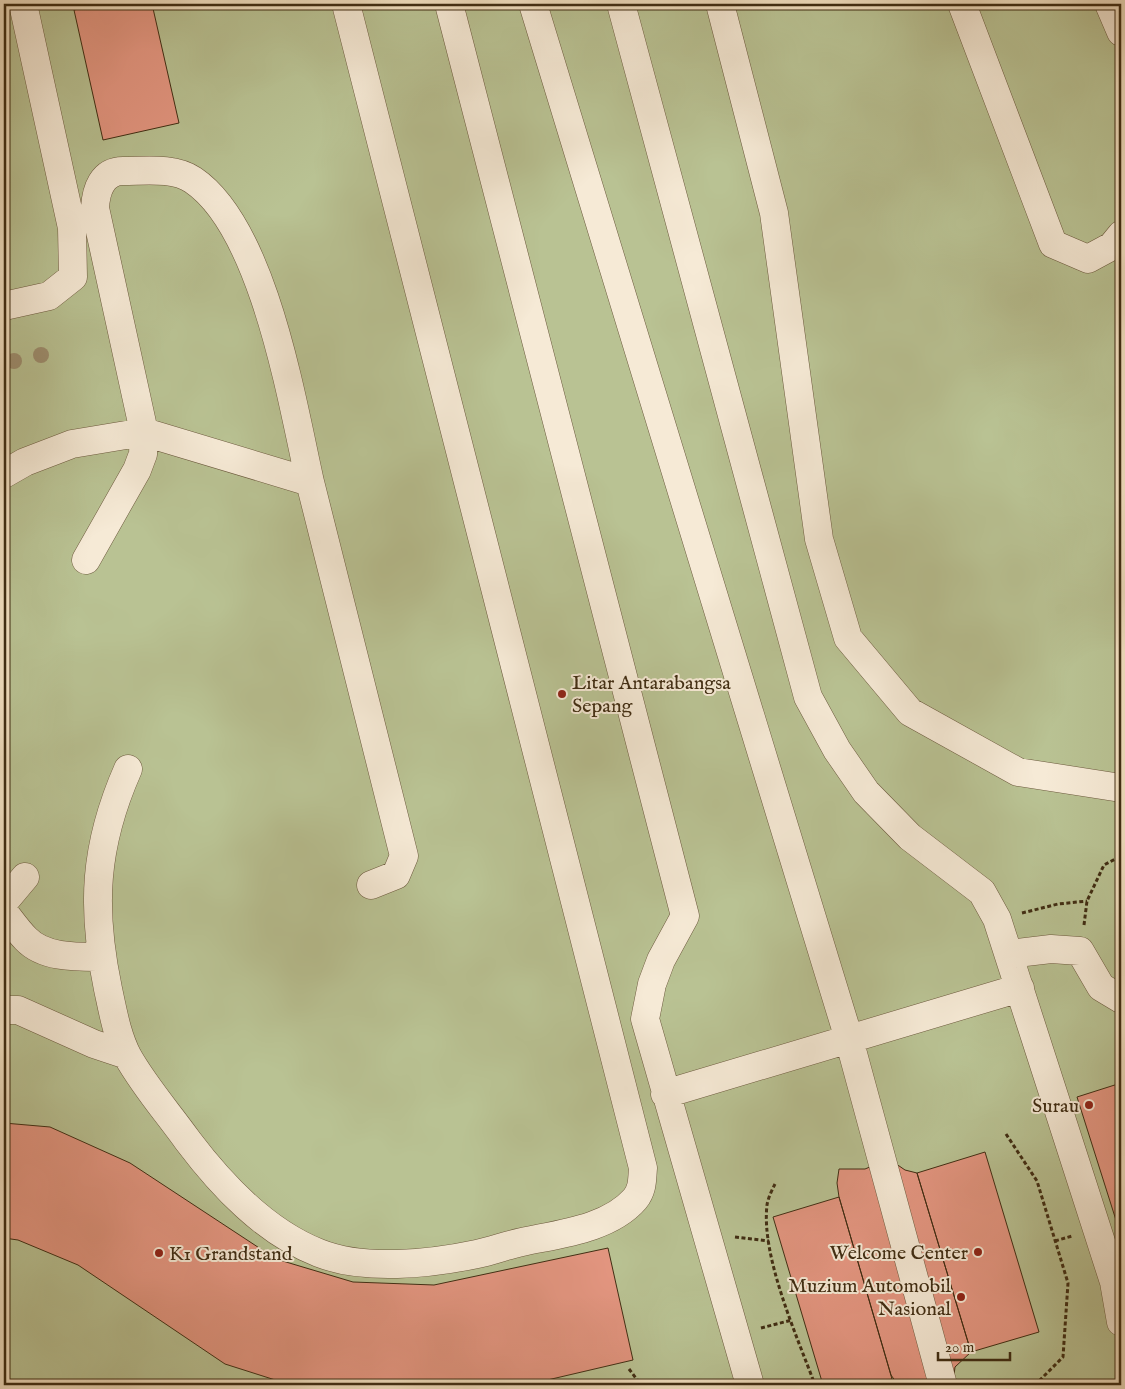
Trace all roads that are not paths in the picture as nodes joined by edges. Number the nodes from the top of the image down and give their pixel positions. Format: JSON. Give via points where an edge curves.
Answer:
{"nodes":[{"id":1,"x":23,"y":4,"type":"edge"},
{"id":2,"x":346,"y":4,"type":"edge"},
{"id":3,"x":449,"y":4,"type":"edge"},
{"id":4,"x":533,"y":4,"type":"edge"},
{"id":5,"x":622,"y":4,"type":"edge"},
{"id":6,"x":720,"y":4,"type":"edge"},
{"id":7,"x":962,"y":4,"type":"edge"},
{"id":8,"x":1110,"y":4,"type":"edge"},
{"id":9,"x":1121,"y":32,"type":"edge"},
{"id":10,"x":1121,"y":235,"type":"edge"},
{"id":11,"x":4,"y":306,"type":"edge"},
{"id":12,"x":144,"y":432,"type":"junction"},
{"id":13,"x":4,"y":474,"type":"edge"},
{"id":14,"x":310,"y":482,"type":"junction"},
{"id":15,"x":86,"y":560,"type":"dead end"},
{"id":16,"x":128,"y":769,"type":"dead end"},
{"id":17,"x":1121,"y":788,"type":"edge"},
{"id":18,"x":25,"y":877,"type":"dead end"},
{"id":19,"x":371,"y":885,"type":"dead end"},
{"id":20,"x":4,"y":902,"type":"edge"},
{"id":21,"x":4,"y":912,"type":"edge"},
{"id":22,"x":1009,"y":954,"type":"junction"},
{"id":23,"x":101,"y":957,"type":"junction"},
{"id":24,"x":1020,"y":988,"type":"junction"},
{"id":25,"x":1121,"y":999,"type":"edge"},
{"id":26,"x":4,"y":1010,"type":"edge"},
{"id":27,"x":849,"y":1039,"type":"junction"},
{"id":28,"x":127,"y":1055,"type":"junction"},
{"id":29,"x":665,"y":1094,"type":"junction"},
{"id":30,"x":1121,"y":1322,"type":"edge"},
{"id":31,"x":750,"y":1385,"type":"edge"},
{"id":32,"x":943,"y":1385,"type":"edge"}],
"edges":[{"from":1,"to":11,"type":"street","via":[[72,228],[73,277],[49,296]]},
{"from":2,"to":28,"type":"street","via":[[640,1158],[642,1185],[635,1198],[608,1218],[572,1232],[478,1254],[395,1264],[354,1261],[319,1253],[264,1222],[230,1192],[147,1087]]},
{"from":3,"to":29,"type":"street","via":[[685,916],[661,960],[652,984],[646,1019]]},
{"from":4,"to":27,"type":"street"},
{"from":5,"to":22,"type":"street","via":[[808,697],[837,750],[866,792],[910,837],[982,892],[997,919]]},
{"from":6,"to":17,"type":"street","via":[[774,213],[819,539],[848,638],[910,712],[1018,772]]},
{"from":7,"to":10,"type":"street","via":[[1053,244],[1088,259],[1112,246]]},
{"from":8,"to":9,"type":"street"},
{"from":12,"to":13,"type":"street","via":[[72,444],[25,462]]},
{"from":12,"to":14,"type":"street"},
{"from":12,"to":14,"type":"street","via":[[95,208],[96,192],[103,179],[117,171],[170,172],[192,179],[217,200],[260,282],[286,375]]},
{"from":12,"to":15,"type":"street","via":[[143,454],[137,470]]},
{"from":14,"to":19,"type":"street","via":[[404,856],[396,875]]},
{"from":16,"to":23,"type":"street","via":[[117,795],[100,858],[97,881]]},
{"from":18,"to":20,"type":"street"},
{"from":21,"to":23,"type":"street","via":[[27,941],[44,950],[79,957]]},
{"from":22,"to":24,"type":"street"},
{"from":22,"to":25,"type":"street","via":[[1051,949],[1080,951],[1101,987]]},
{"from":23,"to":28,"type":"street","via":[[114,1017]]},
{"from":24,"to":27,"type":"street"},
{"from":24,"to":30,"type":"street","via":[[1114,1282]]},
{"from":26,"to":28,"type":"street","via":[[18,1010]]},
{"from":27,"to":29,"type":"street"},
{"from":27,"to":32,"type":"street"},
{"from":29,"to":31,"type":"street"}]}
